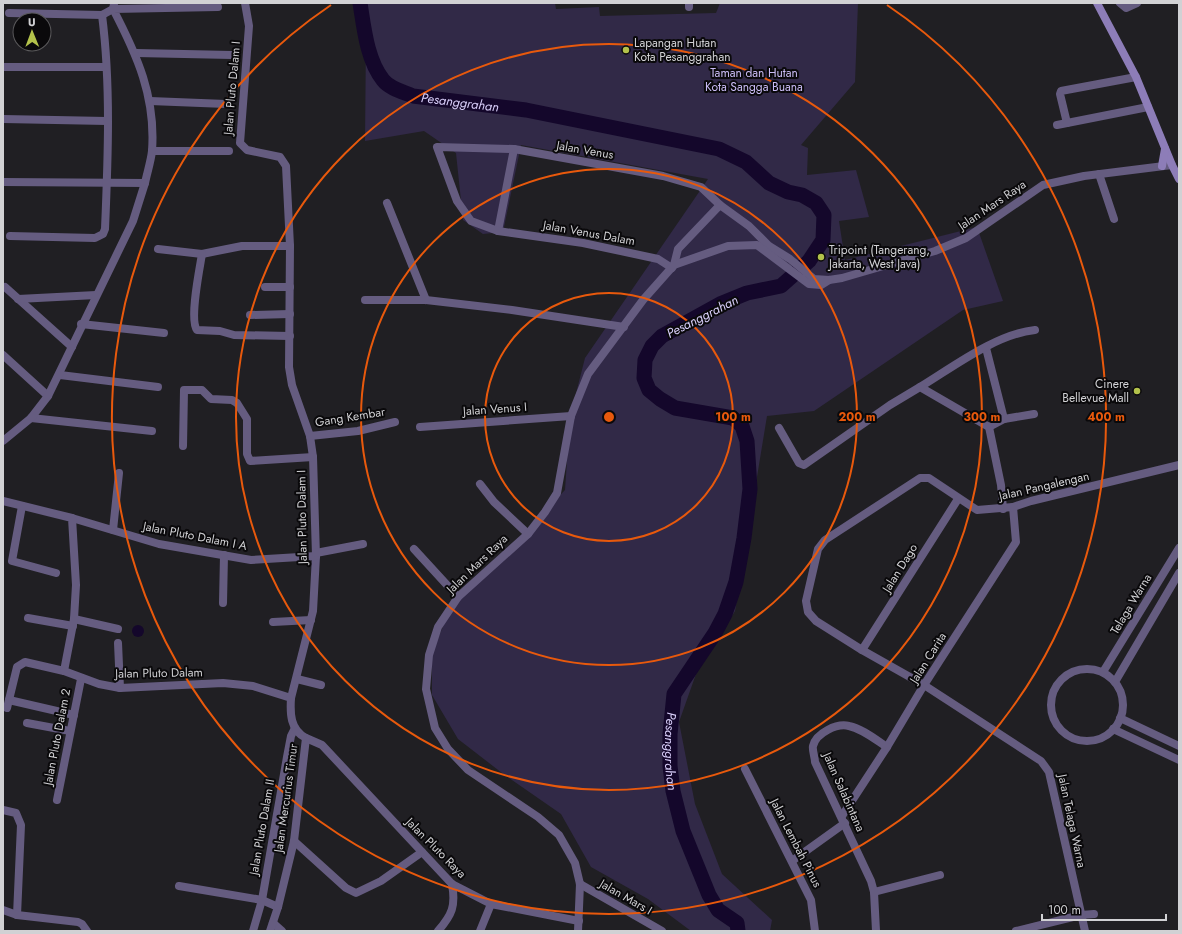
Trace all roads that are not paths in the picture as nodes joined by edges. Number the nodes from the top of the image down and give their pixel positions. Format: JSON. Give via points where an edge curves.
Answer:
{"nodes":[{"id":1,"x":245,"y":3,"type":"edge"},
{"id":2,"x":1097,"y":3,"type":"edge"},
{"id":3,"x":1120,"y":3,"type":"edge"},
{"id":4,"x":1137,"y":3,"type":"edge"},
{"id":5,"x":114,"y":6,"type":"edge"},
{"id":6,"x":218,"y":7,"type":"dead end"},
{"id":7,"x":9,"y":13,"type":"dead end"},
{"id":8,"x":102,"y":15,"type":"junction"},
{"id":9,"x":136,"y":53,"type":"junction"},
{"id":10,"x":232,"y":55,"type":"dead end"},
{"id":11,"x":3,"y":67,"type":"edge"},
{"id":12,"x":105,"y":67,"type":"junction"},
{"id":13,"x":1136,"y":77,"type":"junction"},
{"id":14,"x":150,"y":102,"type":"junction"},
{"id":15,"x":226,"y":104,"type":"dead end"},
{"id":16,"x":1148,"y":107,"type":"junction"},
{"id":17,"x":3,"y":119,"type":"edge"},
{"id":18,"x":107,"y":121,"type":"junction"},
{"id":19,"x":1067,"y":123,"type":"junction"},
{"id":20,"x":1056,"y":125,"type":"dead end"},
{"id":21,"x":437,"y":147,"type":"joint"},
{"id":22,"x":1165,"y":147,"type":"junction"},
{"id":23,"x":514,"y":149,"type":"junction"},
{"id":24,"x":152,"y":151,"type":"junction"},
{"id":25,"x":229,"y":151,"type":"dead end"},
{"id":26,"x":1172,"y":165,"type":"junction"},
{"id":27,"x":1162,"y":166,"type":"junction"},
{"id":28,"x":1099,"y":174,"type":"junction"},
{"id":29,"x":1179,"y":179,"type":"edge"},
{"id":30,"x":3,"y":182,"type":"edge"},
{"id":31,"x":110,"y":183,"type":"junction"},
{"id":32,"x":141,"y":183,"type":"junction"},
{"id":33,"x":387,"y":203,"type":"dead end"},
{"id":34,"x":720,"y":205,"type":"junction"},
{"id":35,"x":1114,"y":219,"type":"dead end"},
{"id":36,"x":498,"y":231,"type":"junction"},
{"id":37,"x":10,"y":236,"type":"dead end"},
{"id":38,"x":290,"y":246,"type":"junction"},
{"id":39,"x":158,"y":249,"type":"dead end"},
{"id":40,"x":202,"y":254,"type":"junction"},
{"id":41,"x":787,"y":262,"type":"junction"},
{"id":42,"x":673,"y":267,"type":"junction"},
{"id":43,"x":5,"y":287,"type":"dead end"},
{"id":44,"x":265,"y":287,"type":"dead end"},
{"id":45,"x":290,"y":287,"type":"junction"},
{"id":46,"x":96,"y":296,"type":"junction"},
{"id":47,"x":18,"y":299,"type":"junction"},
{"id":48,"x":365,"y":300,"type":"dead end"},
{"id":49,"x":426,"y":300,"type":"junction"},
{"id":50,"x":290,"y":314,"type":"junction"},
{"id":51,"x":250,"y":315,"type":"dead end"},
{"id":52,"x":81,"y":324,"type":"junction"},
{"id":53,"x":624,"y":326,"type":"junction"},
{"id":54,"x":1035,"y":330,"type":"dead end"},
{"id":55,"x":164,"y":333,"type":"dead end"},
{"id":56,"x":290,"y":336,"type":"junction"},
{"id":57,"x":72,"y":347,"type":"junction"},
{"id":58,"x":986,"y":348,"type":"junction"},
{"id":59,"x":3,"y":355,"type":"edge"},
{"id":60,"x":60,"y":375,"type":"junction"},
{"id":61,"x":158,"y":387,"type":"dead end"},
{"id":62,"x":920,"y":387,"type":"junction"},
{"id":63,"x":48,"y":396,"type":"junction"},
{"id":64,"x":1034,"y":414,"type":"dead end"},
{"id":65,"x":571,"y":416,"type":"junction"},
{"id":66,"x":31,"y":418,"type":"junction"},
{"id":67,"x":1004,"y":420,"type":"junction"},
{"id":68,"x":394,"y":422,"type":"dead end"},
{"id":69,"x":420,"y":427,"type":"dead end"},
{"id":70,"x":989,"y":427,"type":"junction"},
{"id":71,"x":779,"y":428,"type":"dead end"},
{"id":72,"x":152,"y":431,"type":"dead end"},
{"id":73,"x":310,"y":436,"type":"junction"},
{"id":74,"x":3,"y":441,"type":"edge"},
{"id":75,"x":183,"y":446,"type":"dead end"},
{"id":76,"x":313,"y":457,"type":"junction"},
{"id":77,"x":1179,"y":465,"type":"edge"},
{"id":78,"x":118,"y":473,"type":"dead end"},
{"id":79,"x":480,"y":484,"type":"dead end"},
{"id":80,"x":958,"y":499,"type":"junction"},
{"id":81,"x":3,"y":501,"type":"edge"},
{"id":82,"x":22,"y":506,"type":"junction"},
{"id":83,"x":1013,"y":507,"type":"junction"},
{"id":84,"x":1003,"y":509,"type":"junction"},
{"id":85,"x":72,"y":518,"type":"junction"},
{"id":86,"x":114,"y":530,"type":"junction"},
{"id":87,"x":528,"y":534,"type":"junction"},
{"id":88,"x":363,"y":544,"type":"dead end"},
{"id":89,"x":1179,"y":548,"type":"edge"},
{"id":90,"x":414,"y":549,"type":"dead end"},
{"id":91,"x":316,"y":554,"type":"junction"},
{"id":92,"x":224,"y":555,"type":"junction"},
{"id":93,"x":1179,"y":572,"type":"edge"},
{"id":94,"x":56,"y":573,"type":"dead end"},
{"id":95,"x":458,"y":598,"type":"junction"},
{"id":96,"x":223,"y":602,"type":"dead end"},
{"id":97,"x":808,"y":612,"type":"joint"},
{"id":98,"x":28,"y":618,"type":"dead end"},
{"id":99,"x":311,"y":620,"type":"junction"},
{"id":100,"x":273,"y":622,"type":"dead end"},
{"id":101,"x":73,"y":623,"type":"junction"},
{"id":102,"x":118,"y":629,"type":"dead end"},
{"id":103,"x":118,"y":643,"type":"dead end"},
{"id":104,"x":862,"y":650,"type":"junction"},
{"id":105,"x":64,"y":671,"type":"junction"},
{"id":106,"x":1103,"y":672,"type":"junction"},
{"id":107,"x":81,"y":679,"type":"junction"},
{"id":108,"x":297,"y":679,"type":"junction"},
{"id":109,"x":1116,"y":682,"type":"junction"},
{"id":110,"x":321,"y":685,"type":"dead end"},
{"id":111,"x":924,"y":685,"type":"junction"},
{"id":112,"x":120,"y":688,"type":"junction"},
{"id":113,"x":291,"y":698,"type":"junction"},
{"id":114,"x":9,"y":700,"type":"junction"},
{"id":115,"x":7,"y":708,"type":"dead end"},
{"id":116,"x":74,"y":715,"type":"junction"},
{"id":117,"x":1120,"y":718,"type":"junction"},
{"id":118,"x":28,"y":723,"type":"dead end"},
{"id":119,"x":295,"y":728,"type":"junction"},
{"id":120,"x":1113,"y":729,"type":"junction"},
{"id":121,"x":70,"y":731,"type":"junction"},
{"id":122,"x":306,"y":738,"type":"junction"},
{"id":123,"x":1179,"y":746,"type":"edge"},
{"id":124,"x":887,"y":747,"type":"junction"},
{"id":125,"x":1179,"y":760,"type":"edge"},
{"id":126,"x":745,"y":769,"type":"dead end"},
{"id":127,"x":57,"y":800,"type":"dead end"},
{"id":128,"x":3,"y":810,"type":"edge"},
{"id":129,"x":843,"y":820,"type":"junction"},
{"id":130,"x":294,"y":841,"type":"junction"},
{"id":131,"x":422,"y":852,"type":"junction"},
{"id":132,"x":792,"y":861,"type":"junction"},
{"id":133,"x":940,"y":875,"type":"dead end"},
{"id":134,"x":452,"y":884,"type":"junction"},
{"id":135,"x":580,"y":884,"type":"junction"},
{"id":136,"x":179,"y":886,"type":"dead end"},
{"id":137,"x":874,"y":892,"type":"junction"},
{"id":138,"x":262,"y":900,"type":"junction"},
{"id":139,"x":492,"y":904,"type":"junction"},
{"id":140,"x":278,"y":907,"type":"junction"},
{"id":141,"x":3,"y":910,"type":"edge"},
{"id":142,"x":1094,"y":914,"type":"dead end"},
{"id":143,"x":16,"y":915,"type":"junction"},
{"id":144,"x":1081,"y":915,"type":"junction"},
{"id":145,"x":579,"y":921,"type":"junction"},
{"id":146,"x":272,"y":927,"type":"edge"},
{"id":147,"x":87,"y":931,"type":"edge"},
{"id":148,"x":253,"y":931,"type":"edge"},
{"id":149,"x":282,"y":931,"type":"edge"},
{"id":150,"x":438,"y":931,"type":"edge"},
{"id":151,"x":480,"y":931,"type":"edge"},
{"id":152,"x":578,"y":931,"type":"edge"},
{"id":153,"x":662,"y":931,"type":"edge"},
{"id":154,"x":815,"y":931,"type":"edge"},
{"id":155,"x":876,"y":931,"type":"edge"},
{"id":156,"x":1016,"y":931,"type":"edge"},
{"id":157,"x":1085,"y":931,"type":"edge"}],
"edges":[{"from":1,"to":38,"type":"street","name":"Jalan Pluto Dalam I","via":[[249,26],[240,143],[247,150],[280,157],[286,166]]},
{"from":2,"to":13,"type":"main road"},
{"from":3,"to":4,"type":"street","via":[[1126,8]]},
{"from":5,"to":6,"type":"street"},
{"from":5,"to":8,"type":"street"},
{"from":5,"to":9,"type":"street"},
{"from":7,"to":8,"type":"street"},
{"from":8,"to":12,"type":"street"},
{"from":9,"to":10,"type":"street"},
{"from":9,"to":14,"type":"street"},
{"from":11,"to":12,"type":"street"},
{"from":12,"to":18,"type":"street"},
{"from":13,"to":16,"type":"main road"},
{"from":13,"to":19,"type":"street","via":[[1061,91]]},
{"from":14,"to":15,"type":"street"},
{"from":14,"to":24,"type":"street"},
{"from":16,"to":19,"type":"street"},
{"from":16,"to":22,"type":"main road"},
{"from":17,"to":18,"type":"street"},
{"from":18,"to":31,"type":"street"},
{"from":19,"to":20,"type":"street"},
{"from":21,"to":23,"type":"street","name":"Jalan Venus"},
{"from":21,"to":36,"type":"street","name":"Jalan Venus Dalam","via":[[457,201],[471,221]]},
{"from":22,"to":26,"type":"main road"},
{"from":22,"to":27,"type":"main road"},
{"from":23,"to":34,"type":"street","name":"Jalan Venus","via":[[663,176],[701,187]]},
{"from":23,"to":36,"type":"street"},
{"from":24,"to":25,"type":"street"},
{"from":24,"to":32,"type":"street"},
{"from":26,"to":27,"type":"street","name":"Jalan Mars Raya"},
{"from":26,"to":29,"type":"main road"},
{"from":27,"to":28,"type":"street","name":"Jalan Mars Raya"},
{"from":28,"to":35,"type":"street"},
{"from":28,"to":41,"type":"street","name":"Jalan Mars Raya","via":[[1043,185],[966,238],[935,251],[842,278],[812,282]]},
{"from":30,"to":31,"type":"street"},
{"from":31,"to":32,"type":"street"},
{"from":31,"to":37,"type":"street","via":[[105,229],[100,237]]},
{"from":32,"to":46,"type":"street","via":[[133,222]]},
{"from":33,"to":49,"type":"street"},
{"from":34,"to":41,"type":"street","name":"Jalan Mars Raya","via":[[748,226]]},
{"from":34,"to":42,"type":"street","name":"Jalan Mars Raya","via":[[678,249]]},
{"from":36,"to":42,"type":"street","name":"Jalan Venus Dalam","via":[[583,243],[658,259]]},
{"from":38,"to":40,"type":"street","via":[[242,246]]},
{"from":38,"to":45,"type":"street","name":"Jalan Pluto Dalam I"},
{"from":39,"to":40,"type":"street"},
{"from":40,"to":56,"type":"street","via":[[195,306],[194,326],[197,330],[220,331],[234,335]]},
{"from":41,"to":42,"type":"street","name":"Jalan Mars Raya","via":[[757,245],[734,245]]},
{"from":42,"to":53,"type":"street","name":"Jalan Mars Raya"},
{"from":43,"to":47,"type":"street"},
{"from":44,"to":45,"type":"street"},
{"from":45,"to":50,"type":"street","name":"Jalan Pluto Dalam I"},
{"from":46,"to":47,"type":"street"},
{"from":46,"to":52,"type":"street"},
{"from":47,"to":57,"type":"street"},
{"from":48,"to":49,"type":"street"},
{"from":49,"to":53,"type":"street"},
{"from":50,"to":51,"type":"street"},
{"from":50,"to":56,"type":"street","name":"Jalan Pluto Dalam I"},
{"from":52,"to":55,"type":"street"},
{"from":52,"to":57,"type":"street"},
{"from":53,"to":65,"type":"street","name":"Jalan Mars Raya","via":[[588,374]]},
{"from":54,"to":58,"type":"street","via":[[1007,338]]},
{"from":56,"to":73,"type":"street","name":"Jalan Pluto Dalam I","via":[[289,367],[292,385]]},
{"from":57,"to":60,"type":"street"},
{"from":58,"to":62,"type":"street"},
{"from":58,"to":67,"type":"street"},
{"from":59,"to":63,"type":"street"},
{"from":60,"to":61,"type":"street"},
{"from":60,"to":63,"type":"street"},
{"from":62,"to":70,"type":"street"},
{"from":62,"to":71,"type":"street","via":[[804,465],[799,464]]},
{"from":63,"to":66,"type":"street"},
{"from":64,"to":67,"type":"street"},
{"from":65,"to":69,"type":"street","name":"Jalan Venus I"},
{"from":65,"to":87,"type":"street","name":"Jalan Mars Raya","via":[[557,493]]},
{"from":66,"to":72,"type":"street"},
{"from":66,"to":74,"type":"street"},
{"from":67,"to":70,"type":"street"},
{"from":68,"to":73,"type":"street","name":"Gang Kembar"},
{"from":70,"to":84,"type":"street","via":[[1001,485]]},
{"from":73,"to":76,"type":"street","name":"Jalan Pluto Dalam I"},
{"from":75,"to":76,"type":"street","via":[[184,390],[202,390],[211,399],[232,400],[237,403],[247,419],[247,454],[250,461]]},
{"from":76,"to":91,"type":"street","name":"Jalan Pluto Dalam I"},
{"from":77,"to":83,"type":"street","name":"Jalan Pangalengan"},
{"from":78,"to":86,"type":"street"},
{"from":79,"to":87,"type":"street","via":[[494,502]]},
{"from":80,"to":84,"type":"street","name":"Jalan Pangalengan","via":[[977,510]]},
{"from":80,"to":97,"type":"street","name":"Jalan Pangalengan","via":[[929,478],[920,478],[825,540],[818,549],[806,601]]},
{"from":80,"to":104,"type":"street","name":"Jalan Dago"},
{"from":81,"to":82,"type":"street","name":"Jalan Pluto Dalam I A"},
{"from":82,"to":85,"type":"street","name":"Jalan Pluto Dalam I A"},
{"from":82,"to":94,"type":"street","via":[[12,561]]},
{"from":83,"to":84,"type":"street","name":"Jalan Pangalengan"},
{"from":83,"to":111,"type":"street","name":"Jalan Carita","via":[[1016,542]]},
{"from":85,"to":86,"type":"street","name":"Jalan Pluto Dalam I A"},
{"from":85,"to":101,"type":"street","via":[[76,585]]},
{"from":86,"to":92,"type":"street","name":"Jalan Pluto Dalam I A","via":[[159,544]]},
{"from":87,"to":95,"type":"street","name":"Jalan Mars Raya"},
{"from":88,"to":91,"type":"street","name":"Jalan Pluto Dalam I A"},
{"from":89,"to":106,"type":"street","name":"Telaga Warna"},
{"from":90,"to":95,"type":"street"},
{"from":91,"to":92,"type":"street","name":"Jalan Pluto Dalam I A","via":[[251,560]]},
{"from":91,"to":99,"type":"street","name":"Jalan Pluto Dalam I"},
{"from":92,"to":96,"type":"street"},
{"from":93,"to":109,"type":"street"},
{"from":95,"to":135,"type":"street","name":"Jalan Mars Raya","via":[[438,626],[429,655],[426,689],[435,728],[448,749],[468,770],[538,817],[559,836],[575,863]]},
{"from":97,"to":104,"type":"street","name":"Jalan Telaga Warna","via":[[816,621]]},
{"from":98,"to":101,"type":"street"},
{"from":99,"to":100,"type":"street"},
{"from":99,"to":108,"type":"street","name":"Jalan Pluto Dalam I"},
{"from":101,"to":102,"type":"street"},
{"from":101,"to":105,"type":"street"},
{"from":103,"to":112,"type":"street"},
{"from":104,"to":111,"type":"street","name":"Jalan Telaga Warna"},
{"from":105,"to":107,"type":"street","name":"Jalan Pluto Dalam"},
{"from":105,"to":114,"type":"street","name":"Jalan Pluto Dalam","via":[[22,663],[17,667]]},
{"from":106,"to":109,"type":"street"},
{"from":106,"to":120,"type":"street","via":[[1083,669],[1064,677],[1052,694],[1052,714],[1063,732],[1075,739],[1095,740]]},
{"from":107,"to":112,"type":"street","name":"Jalan Pluto Dalam"},
{"from":107,"to":116,"type":"street","name":"Jalan Pluto Dalam 2"},
{"from":108,"to":110,"type":"street"},
{"from":108,"to":113,"type":"street","name":"Jalan Pluto Dalam I"},
{"from":109,"to":117,"type":"street","via":[[1123,700]]},
{"from":111,"to":124,"type":"street","name":"Jalan Carita"},
{"from":111,"to":144,"type":"street","name":"Jalan Telaga Warna","via":[[1041,761],[1049,772]]},
{"from":112,"to":113,"type":"street","name":"Jalan Pluto Dalam","via":[[223,683],[253,686]]},
{"from":113,"to":119,"type":"street","via":[[290,715]]},
{"from":114,"to":115,"type":"street","name":"Jalan Pluto Dalam"},
{"from":114,"to":116,"type":"street"},
{"from":116,"to":121,"type":"street","name":"Jalan Pluto Dalam 2"},
{"from":117,"to":120,"type":"street"},
{"from":117,"to":123,"type":"street"},
{"from":118,"to":121,"type":"street"},
{"from":119,"to":122,"type":"street"},
{"from":119,"to":138,"type":"street","name":"Jalan Pluto Dalam II","via":[[286,757]]},
{"from":120,"to":125,"type":"street"},
{"from":121,"to":127,"type":"street","name":"Jalan Pluto Dalam 2"},
{"from":122,"to":130,"type":"street","name":"Jalan Mercurius Timur"},
{"from":122,"to":131,"type":"street","name":"Jalan Pluto Raya","via":[[322,745]]},
{"from":124,"to":129,"type":"street","name":"Jalan Carita"},
{"from":124,"to":129,"type":"street","name":"Jalan Salabintana","via":[[860,730],[848,726],[834,727],[820,736],[813,746],[815,762]]},
{"from":126,"to":132,"type":"street","name":"Jalan Lembah Pinus"},
{"from":128,"to":143,"type":"street","via":[[16,813],[21,825]]},
{"from":129,"to":132,"type":"street","name":"Jalan Carita"},
{"from":129,"to":137,"type":"street","name":"Jalan Salabintana"},
{"from":130,"to":131,"type":"street","via":[[346,888],[356,893],[381,881]]},
{"from":130,"to":140,"type":"street","name":"Jalan Mercurius Timur"},
{"from":131,"to":134,"type":"street","name":"Jalan Pluto Raya"},
{"from":132,"to":154,"type":"street","name":"Jalan Lembah Pinus","via":[[811,900]]},
{"from":133,"to":137,"type":"street"},
{"from":134,"to":139,"type":"street","name":"Jalan Pluto Raya"},
{"from":134,"to":150,"type":"street","via":[[454,906]]},
{"from":135,"to":145,"type":"street","name":"Jalan Mars Raya"},
{"from":135,"to":153,"type":"street","name":"Jalan Mars I"},
{"from":136,"to":138,"type":"street"},
{"from":137,"to":155,"type":"street","name":"Jalan Salabintana"},
{"from":138,"to":140,"type":"street"},
{"from":138,"to":148,"type":"street","name":"Jalan Pluto Dalam II"},
{"from":139,"to":145,"type":"street","name":"Jalan Pluto Raya"},
{"from":139,"to":151,"type":"street"},
{"from":140,"to":146,"type":"street","name":"Jalan Mercurius Timur"},
{"from":141,"to":143,"type":"street"},
{"from":142,"to":144,"type":"street"},
{"from":143,"to":147,"type":"street","via":[[78,922]]},
{"from":144,"to":156,"type":"street"},
{"from":144,"to":157,"type":"street","name":"Jalan Telaga Warna"},
{"from":145,"to":152,"type":"street","name":"Jalan Mars Raya"},
{"from":146,"to":149,"type":"street"}]}
